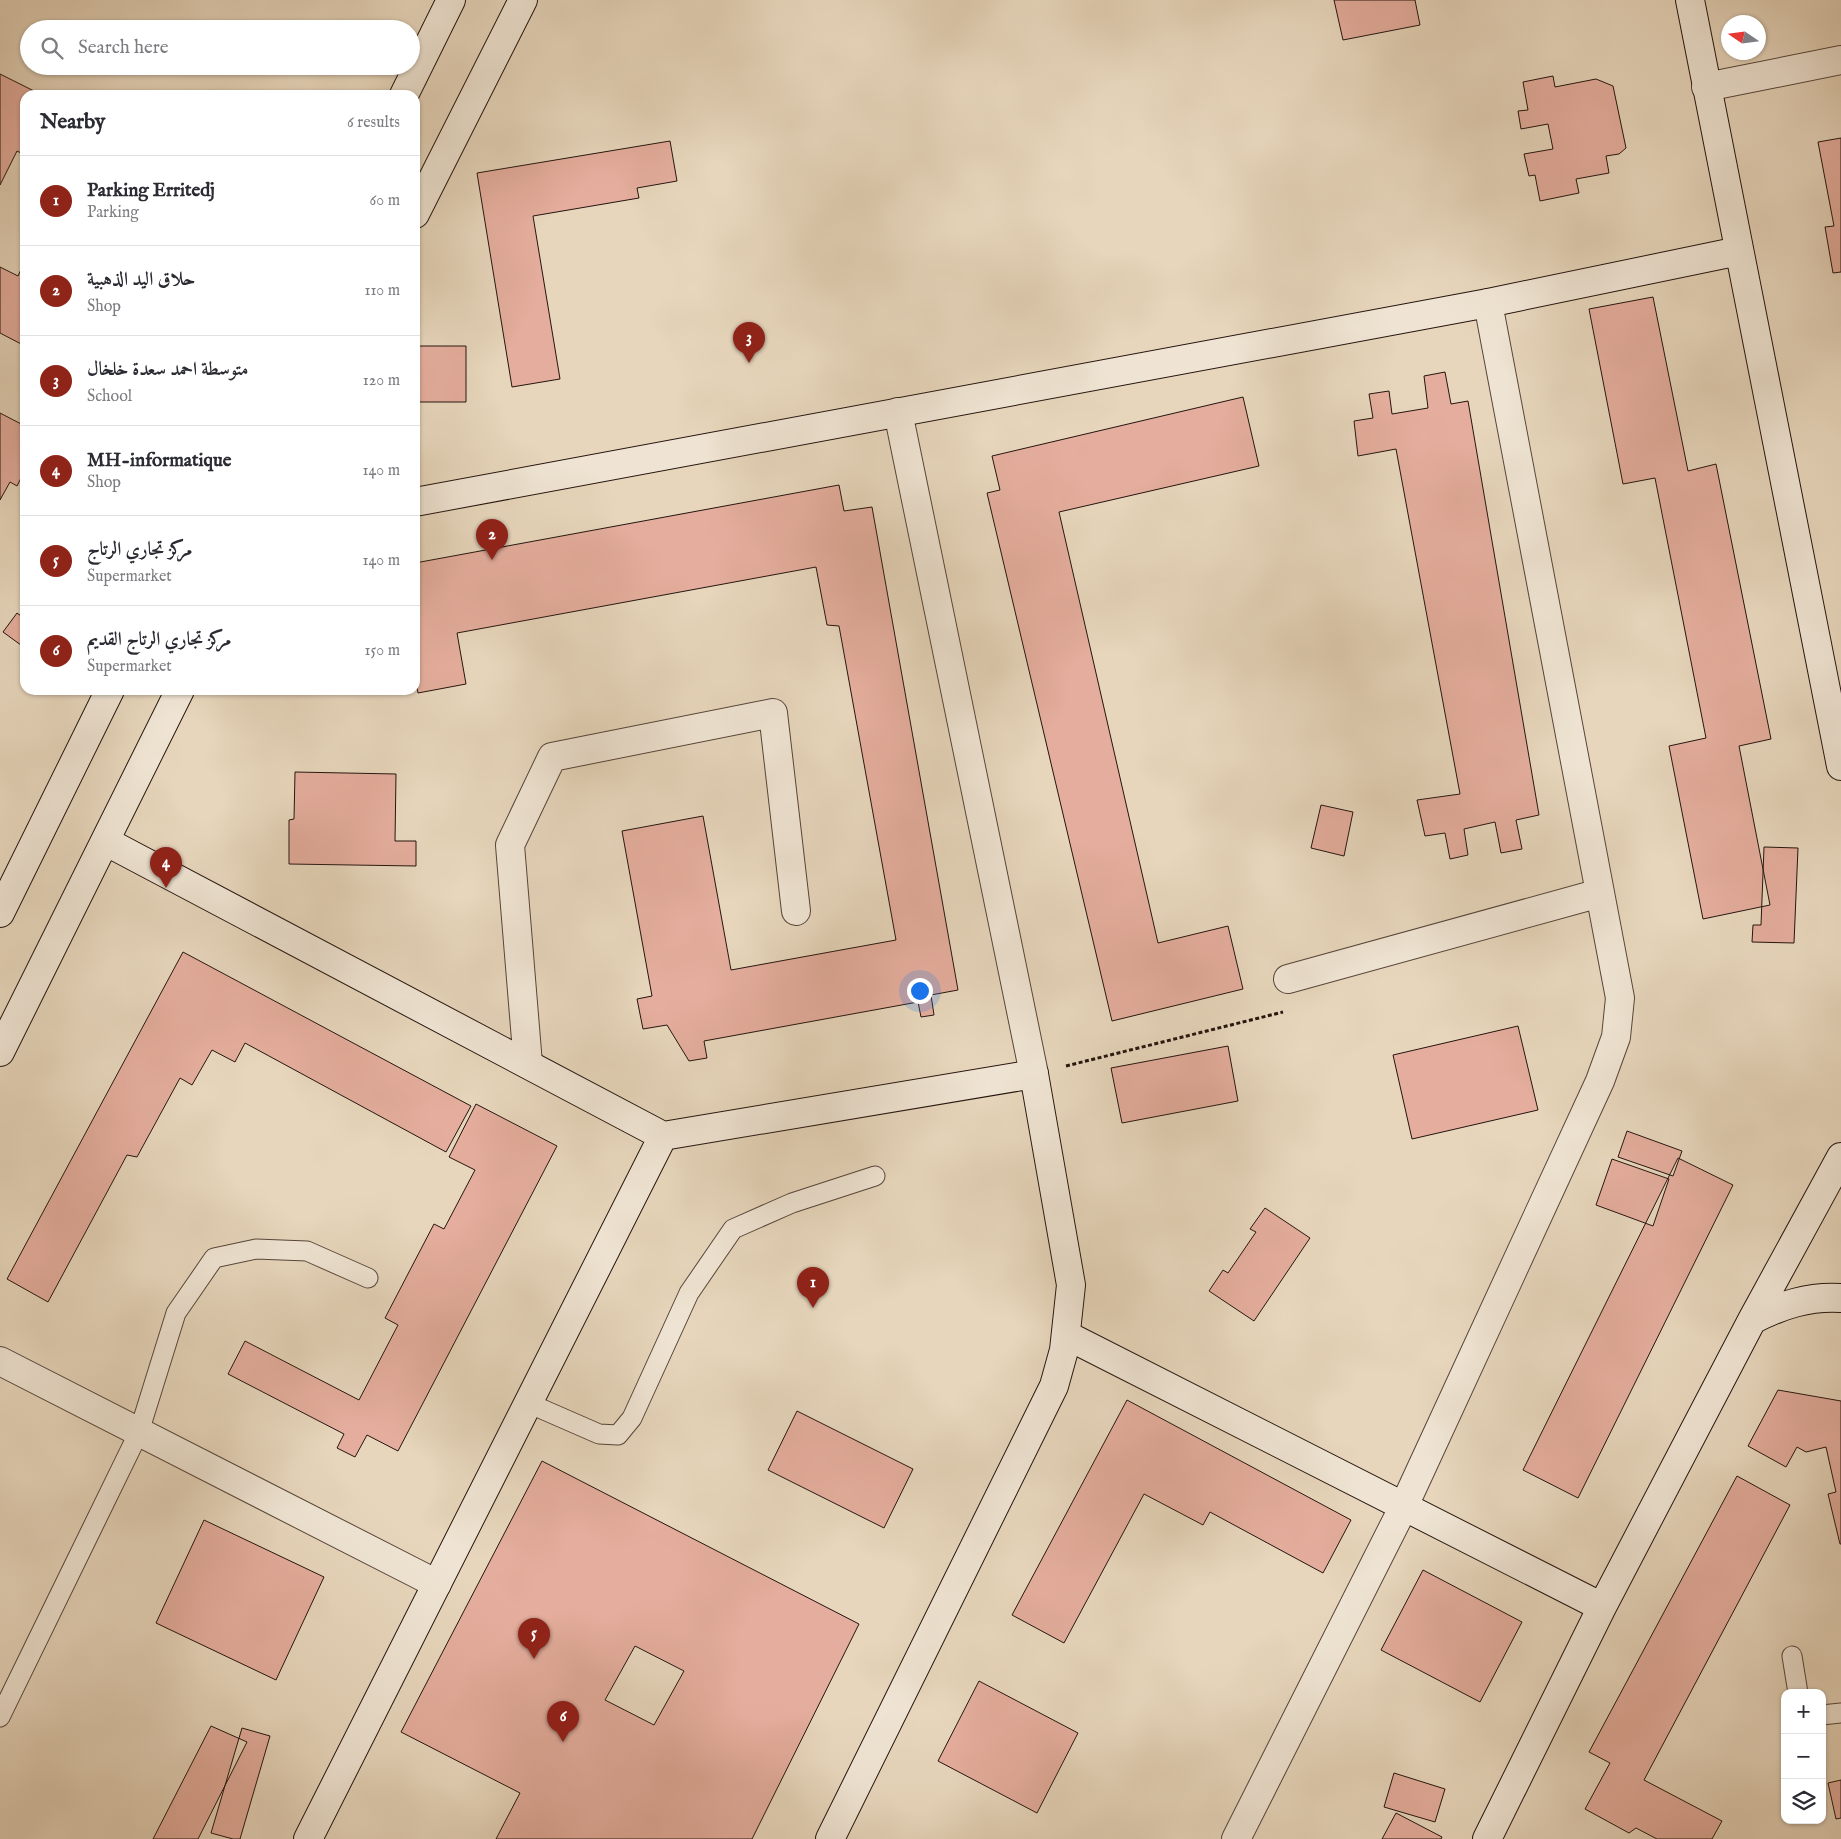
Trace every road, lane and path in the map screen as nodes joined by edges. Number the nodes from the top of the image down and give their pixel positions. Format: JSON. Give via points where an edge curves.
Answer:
{"nodes":[{"id":1,"x":451,"y":0,"type":"edge"},
{"id":2,"x":523,"y":0,"type":"edge"},
{"id":3,"x":1690,"y":0,"type":"edge"},
{"id":4,"x":1841,"y":60,"type":"edge"},
{"id":5,"x":420,"y":63,"type":"edge"},
{"id":6,"x":414,"y":75,"type":"edge"},
{"id":7,"x":1706,"y":87,"type":"junction"},
{"id":8,"x":406,"y":90,"type":"edge"},
{"id":9,"x":420,"y":204,"type":"edge"},
{"id":10,"x":1739,"y":251,"type":"junction"},
{"id":11,"x":1488,"y":303,"type":"junction"},
{"id":12,"x":898,"y":412,"type":"junction"},
{"id":13,"x":420,"y":501,"type":"edge"},
{"id":14,"x":108,"y":695,"type":"edge"},
{"id":15,"x":178,"y":695,"type":"edge"},
{"id":16,"x":1841,"y":766,"type":"edge"},
{"id":17,"x":105,"y":841,"type":"junction"},
{"id":18,"x":1600,"y":893,"type":"junction"},
{"id":19,"x":796,"y":911,"type":"dead end"},
{"id":20,"x":0,"y":913,"type":"edge"},
{"id":21,"x":1288,"y":979,"type":"joint"},
{"id":22,"x":0,"y":1052,"type":"edge"},
{"id":23,"x":528,"y":1064,"type":"junction"},
{"id":24,"x":1034,"y":1074,"type":"junction"},
{"id":25,"x":663,"y":1136,"type":"junction"},
{"id":26,"x":1841,"y":1157,"type":"edge"},
{"id":27,"x":875,"y":1176,"type":"dead end"},
{"id":28,"x":368,"y":1278,"type":"dead end"},
{"id":29,"x":1841,"y":1298,"type":"edge"},
{"id":30,"x":1752,"y":1320,"type":"junction"},
{"id":31,"x":1066,"y":1335,"type":"junction"},
{"id":32,"x":0,"y":1361,"type":"edge"},
{"id":33,"x":528,"y":1403,"type":"junction"},
{"id":34,"x":139,"y":1432,"type":"junction"},
{"id":35,"x":1404,"y":1506,"type":"junction"},
{"id":36,"x":437,"y":1584,"type":"junction"},
{"id":37,"x":1602,"y":1607,"type":"junction"},
{"id":38,"x":1792,"y":1656,"type":"dead end"},
{"id":39,"x":1797,"y":1689,"type":"edge"},
{"id":40,"x":1841,"y":1713,"type":"edge"},
{"id":41,"x":1826,"y":1715,"type":"edge"},
{"id":42,"x":0,"y":1717,"type":"edge"},
{"id":43,"x":308,"y":1839,"type":"edge"},
{"id":44,"x":830,"y":1839,"type":"edge"},
{"id":45,"x":1236,"y":1839,"type":"edge"},
{"id":46,"x":1487,"y":1839,"type":"edge"}],
"edges":[{"from":1,"to":5,"type":"street"},
{"from":2,"to":9,"type":"street"},
{"from":3,"to":7,"type":"street"},
{"from":4,"to":7,"type":"street"},
{"from":6,"to":8,"type":"street"},
{"from":7,"to":10,"type":"street"},
{"from":10,"to":11,"type":"street"},
{"from":10,"to":16,"type":"street"},
{"from":11,"to":12,"type":"street"},
{"from":11,"to":18,"type":"street"},
{"from":12,"to":13,"type":"street"},
{"from":12,"to":24,"type":"street"},
{"from":14,"to":20,"type":"street"},
{"from":15,"to":17,"type":"street"},
{"from":17,"to":22,"type":"street"},
{"from":17,"to":23,"type":"street"},
{"from":18,"to":21,"type":"street"},
{"from":18,"to":35,"type":"street","via":[[1620,998],[1616,1037],[1600,1081]]},
{"from":19,"to":23,"type":"street","via":[[773,713],[552,757],[510,845]]},
{"from":21,"to":24,"type":"path","via":[[1284,1012]]},
{"from":23,"to":25,"type":"street"},
{"from":24,"to":25,"type":"street"},
{"from":24,"to":31,"type":"street","via":[[1071,1285]]},
{"from":25,"to":33,"type":"street"},
{"from":26,"to":30,"type":"street"},
{"from":27,"to":33,"type":"lane","via":[[792,1203],[733,1228],[689,1293],[632,1418],[618,1435],[599,1434]]},
{"from":28,"to":34,"type":"lane","via":[[307,1251],[256,1249],[214,1258],[176,1313]]},
{"from":29,"to":30,"type":"street","via":[[1802,1300]]},
{"from":30,"to":37,"type":"street"},
{"from":31,"to":35,"type":"street"},
{"from":31,"to":44,"type":"street","via":[[1054,1386]]},
{"from":32,"to":34,"type":"street"},
{"from":33,"to":36,"type":"street"},
{"from":34,"to":36,"type":"street"},
{"from":34,"to":42,"type":"lane"},
{"from":35,"to":37,"type":"street"},
{"from":35,"to":45,"type":"street"},
{"from":36,"to":43,"type":"street"},
{"from":37,"to":46,"type":"street"},
{"from":38,"to":39,"type":"lane"},
{"from":40,"to":41,"type":"lane"}]}
